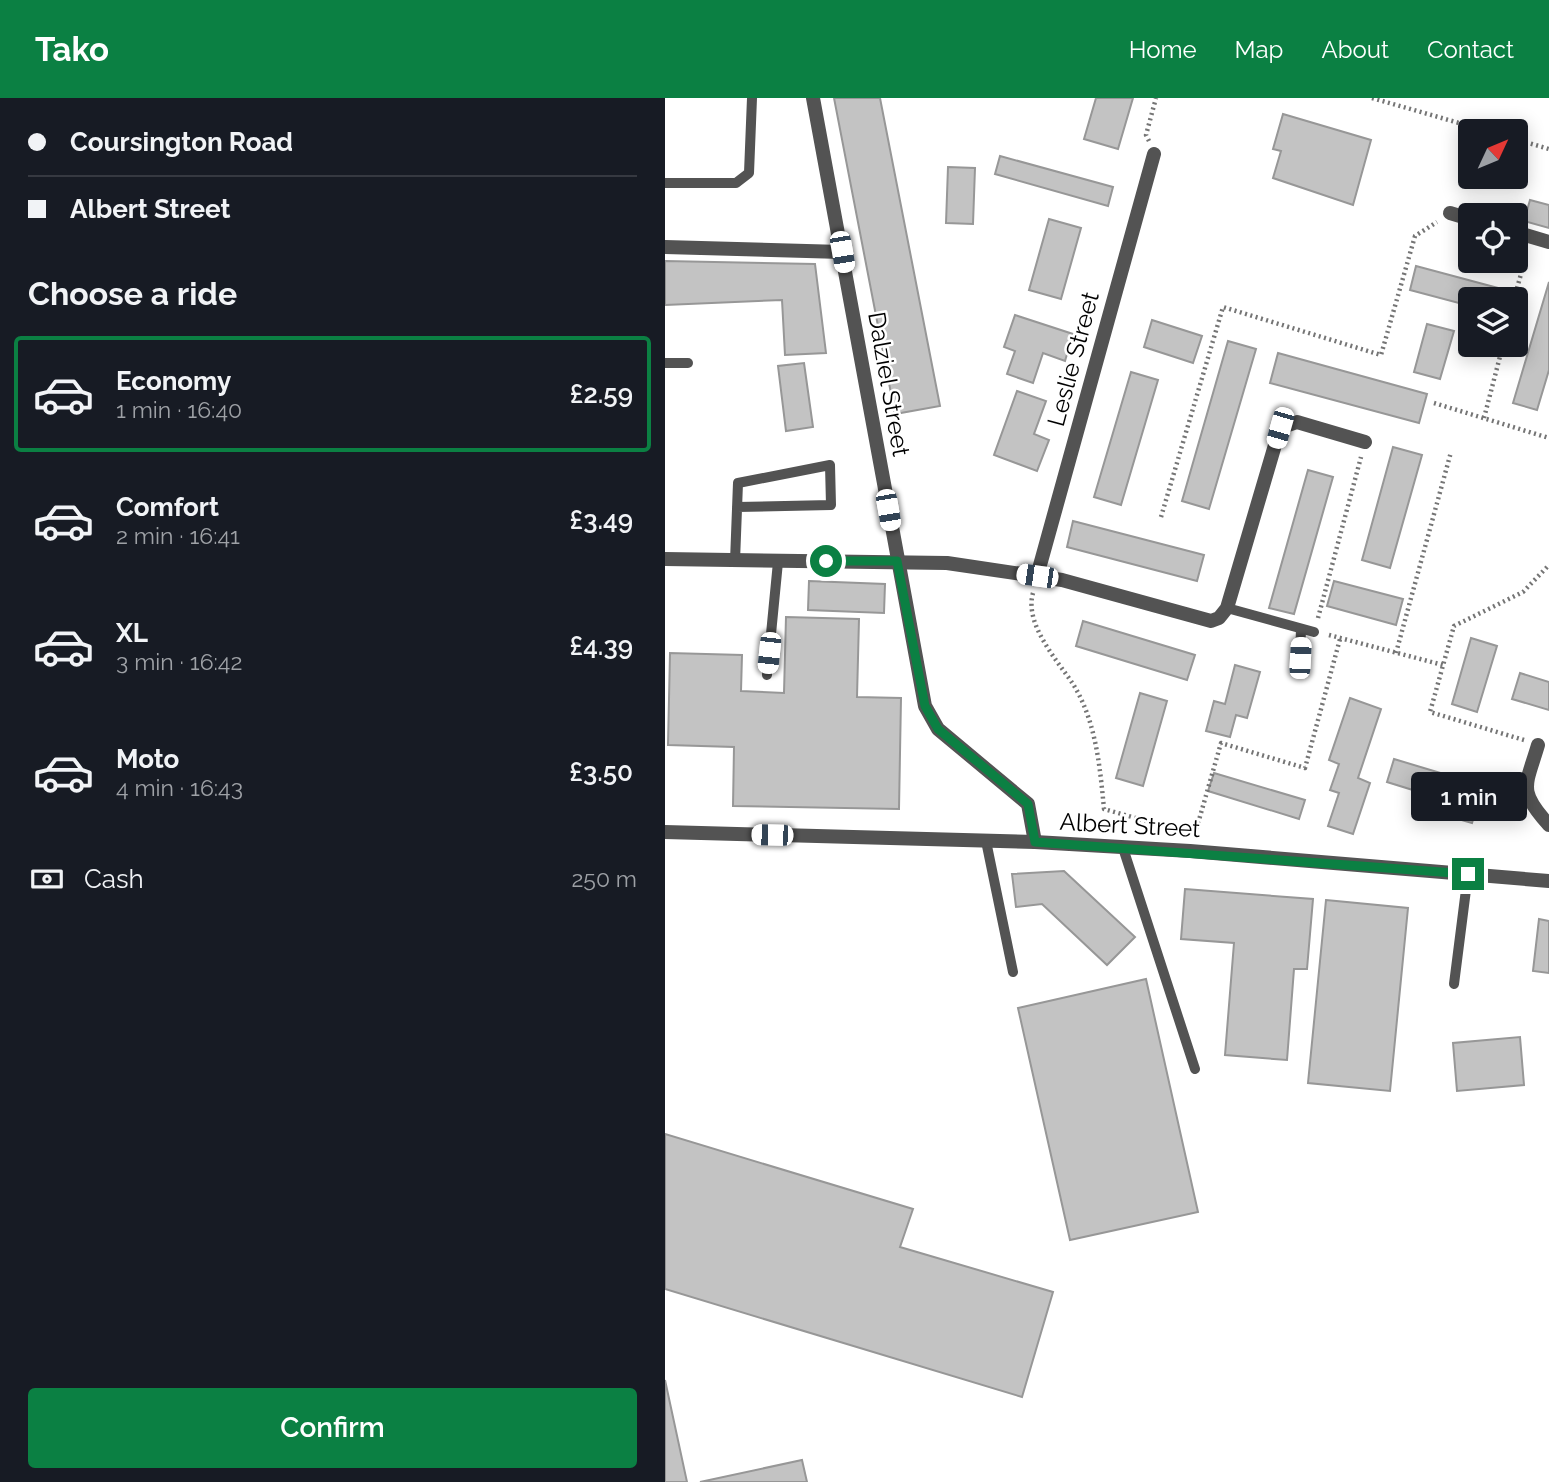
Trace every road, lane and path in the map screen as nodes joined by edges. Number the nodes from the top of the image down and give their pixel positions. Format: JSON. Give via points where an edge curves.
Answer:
{"nodes":[{"id":1,"x":752,"y":98,"type":"edge"},
{"id":2,"x":813,"y":98,"type":"edge"},
{"id":3,"x":1156,"y":98,"type":"edge"},
{"id":4,"x":1372,"y":98,"type":"edge"},
{"id":5,"x":1458,"y":123,"type":"edge"},
{"id":6,"x":1528,"y":143,"type":"edge"},
{"id":7,"x":1549,"y":149,"type":"edge"},
{"id":8,"x":1154,"y":154,"type":"joint"},
{"id":9,"x":665,"y":183,"type":"edge"},
{"id":10,"x":1450,"y":214,"type":"joint"},
{"id":11,"x":1458,"y":216,"type":"edge"},
{"id":12,"x":1528,"y":236,"type":"edge"},
{"id":13,"x":1549,"y":242,"type":"edge"},
{"id":14,"x":665,"y":247,"type":"edge"},
{"id":15,"x":842,"y":252,"type":"junction"},
{"id":16,"x":1521,"y":274,"type":"dead end"},
{"id":17,"x":1517,"y":287,"type":"edge"},
{"id":18,"x":1500,"y":357,"type":"edge"},
{"id":19,"x":665,"y":363,"type":"edge"},
{"id":20,"x":688,"y":363,"type":"dead end"},
{"id":21,"x":1434,"y":404,"type":"dead end"},
{"id":22,"x":1484,"y":418,"type":"junction"},
{"id":23,"x":1549,"y":438,"type":"edge"},
{"id":24,"x":1365,"y":442,"type":"joint"},
{"id":25,"x":1451,"y":452,"type":"dead end"},
{"id":26,"x":737,"y":507,"type":"junction"},
{"id":27,"x":1161,"y":517,"type":"dead end"},
{"id":28,"x":665,"y":559,"type":"edge"},
{"id":29,"x":735,"y":561,"type":"junction"},
{"id":30,"x":897,"y":561,"type":"junction"},
{"id":31,"x":778,"y":562,"type":"junction"},
{"id":32,"x":1549,"y":565,"type":"edge"},
{"id":33,"x":1037,"y":576,"type":"junction"},
{"id":34,"x":1227,"y":607,"type":"junction"},
{"id":35,"x":1301,"y":629,"type":"junction"},
{"id":36,"x":1314,"y":632,"type":"junction"},
{"id":37,"x":1340,"y":639,"type":"junction"},
{"id":38,"x":1396,"y":653,"type":"junction"},
{"id":39,"x":1300,"y":658,"type":"dead end"},
{"id":40,"x":1443,"y":665,"type":"junction"},
{"id":41,"x":767,"y":676,"type":"dead end"},
{"id":42,"x":1538,"y":745,"type":"joint"},
{"id":43,"x":1549,"y":825,"type":"edge"},
{"id":44,"x":665,"y":832,"type":"edge"},
{"id":45,"x":1195,"y":834,"type":"junction"},
{"id":46,"x":986,"y":841,"type":"junction"},
{"id":47,"x":1035,"y":842,"type":"junction"},
{"id":48,"x":1123,"y":848,"type":"junction"},
{"id":49,"x":1190,"y":851,"type":"junction"},
{"id":50,"x":1468,"y":874,"type":"junction"},
{"id":51,"x":1549,"y":881,"type":"edge"},
{"id":52,"x":1013,"y":972,"type":"dead end"},
{"id":53,"x":1454,"y":984,"type":"dead end"},
{"id":54,"x":1195,"y":1069,"type":"dead end"}],
"edges":[{"from":1,"to":9,"type":"lane","via":[[750,165],[743,178],[736,183]]},
{"from":2,"to":15,"type":"street","name":"Dalziel Street"},
{"from":3,"to":8,"type":"path","via":[[1146,135]]},
{"from":4,"to":5,"type":"path"},
{"from":6,"to":7,"type":"path"},
{"from":8,"to":33,"type":"street","name":"Leslie Street"},
{"from":10,"to":11,"type":"street"},
{"from":10,"to":27,"type":"path","via":[[1415,236],[1381,355],[1223,307]]},
{"from":12,"to":13,"type":"street"},
{"from":14,"to":15,"type":"street"},
{"from":15,"to":30,"type":"street","name":"Dalziel Street"},
{"from":16,"to":17,"type":"path"},
{"from":18,"to":22,"type":"path"},
{"from":19,"to":20,"type":"lane"},
{"from":21,"to":22,"type":"path"},
{"from":22,"to":23,"type":"path"},
{"from":24,"to":34,"type":"street","via":[[1297,422],[1280,428]]},
{"from":24,"to":36,"type":"path"},
{"from":25,"to":38,"type":"path"},
{"from":26,"to":26,"type":"lane","via":[[738,483],[830,465],[831,505]]},
{"from":26,"to":29,"type":"lane"},
{"from":28,"to":29,"type":"street"},
{"from":29,"to":31,"type":"street"},
{"from":30,"to":31,"type":"street"},
{"from":30,"to":33,"type":"street"},
{"from":30,"to":47,"type":"street","name":"Dalziel Street","via":[[925,706],[938,729],[1028,804]]},
{"from":31,"to":41,"type":"lane"},
{"from":32,"to":40,"type":"path","via":[[1523,592],[1454,626]]},
{"from":33,"to":34,"type":"street","via":[[1211,621]]},
{"from":33,"to":45,"type":"path","via":[[1030,603],[1042,637],[1075,688],[1087,720],[1099,754],[1104,809]]},
{"from":34,"to":35,"type":"lane"},
{"from":35,"to":36,"type":"lane"},
{"from":35,"to":39,"type":"lane"},
{"from":36,"to":37,"type":"path"},
{"from":37,"to":38,"type":"path"},
{"from":37,"to":45,"type":"path","via":[[1305,768],[1221,743]]},
{"from":38,"to":40,"type":"path"},
{"from":40,"to":42,"type":"path","via":[[1430,712]]},
{"from":42,"to":43,"type":"street","via":[[1526,788],[1530,804]]},
{"from":44,"to":46,"type":"street","name":"Albert Street"},
{"from":45,"to":49,"type":"path"},
{"from":46,"to":47,"type":"street","name":"Albert Street"},
{"from":46,"to":52,"type":"lane"},
{"from":47,"to":48,"type":"street","name":"Albert Street"},
{"from":48,"to":49,"type":"street","name":"Albert Street"},
{"from":48,"to":54,"type":"lane"},
{"from":49,"to":50,"type":"street","name":"Albert Street"},
{"from":50,"to":51,"type":"street","name":"Albert Street"},
{"from":50,"to":53,"type":"lane"}]}
